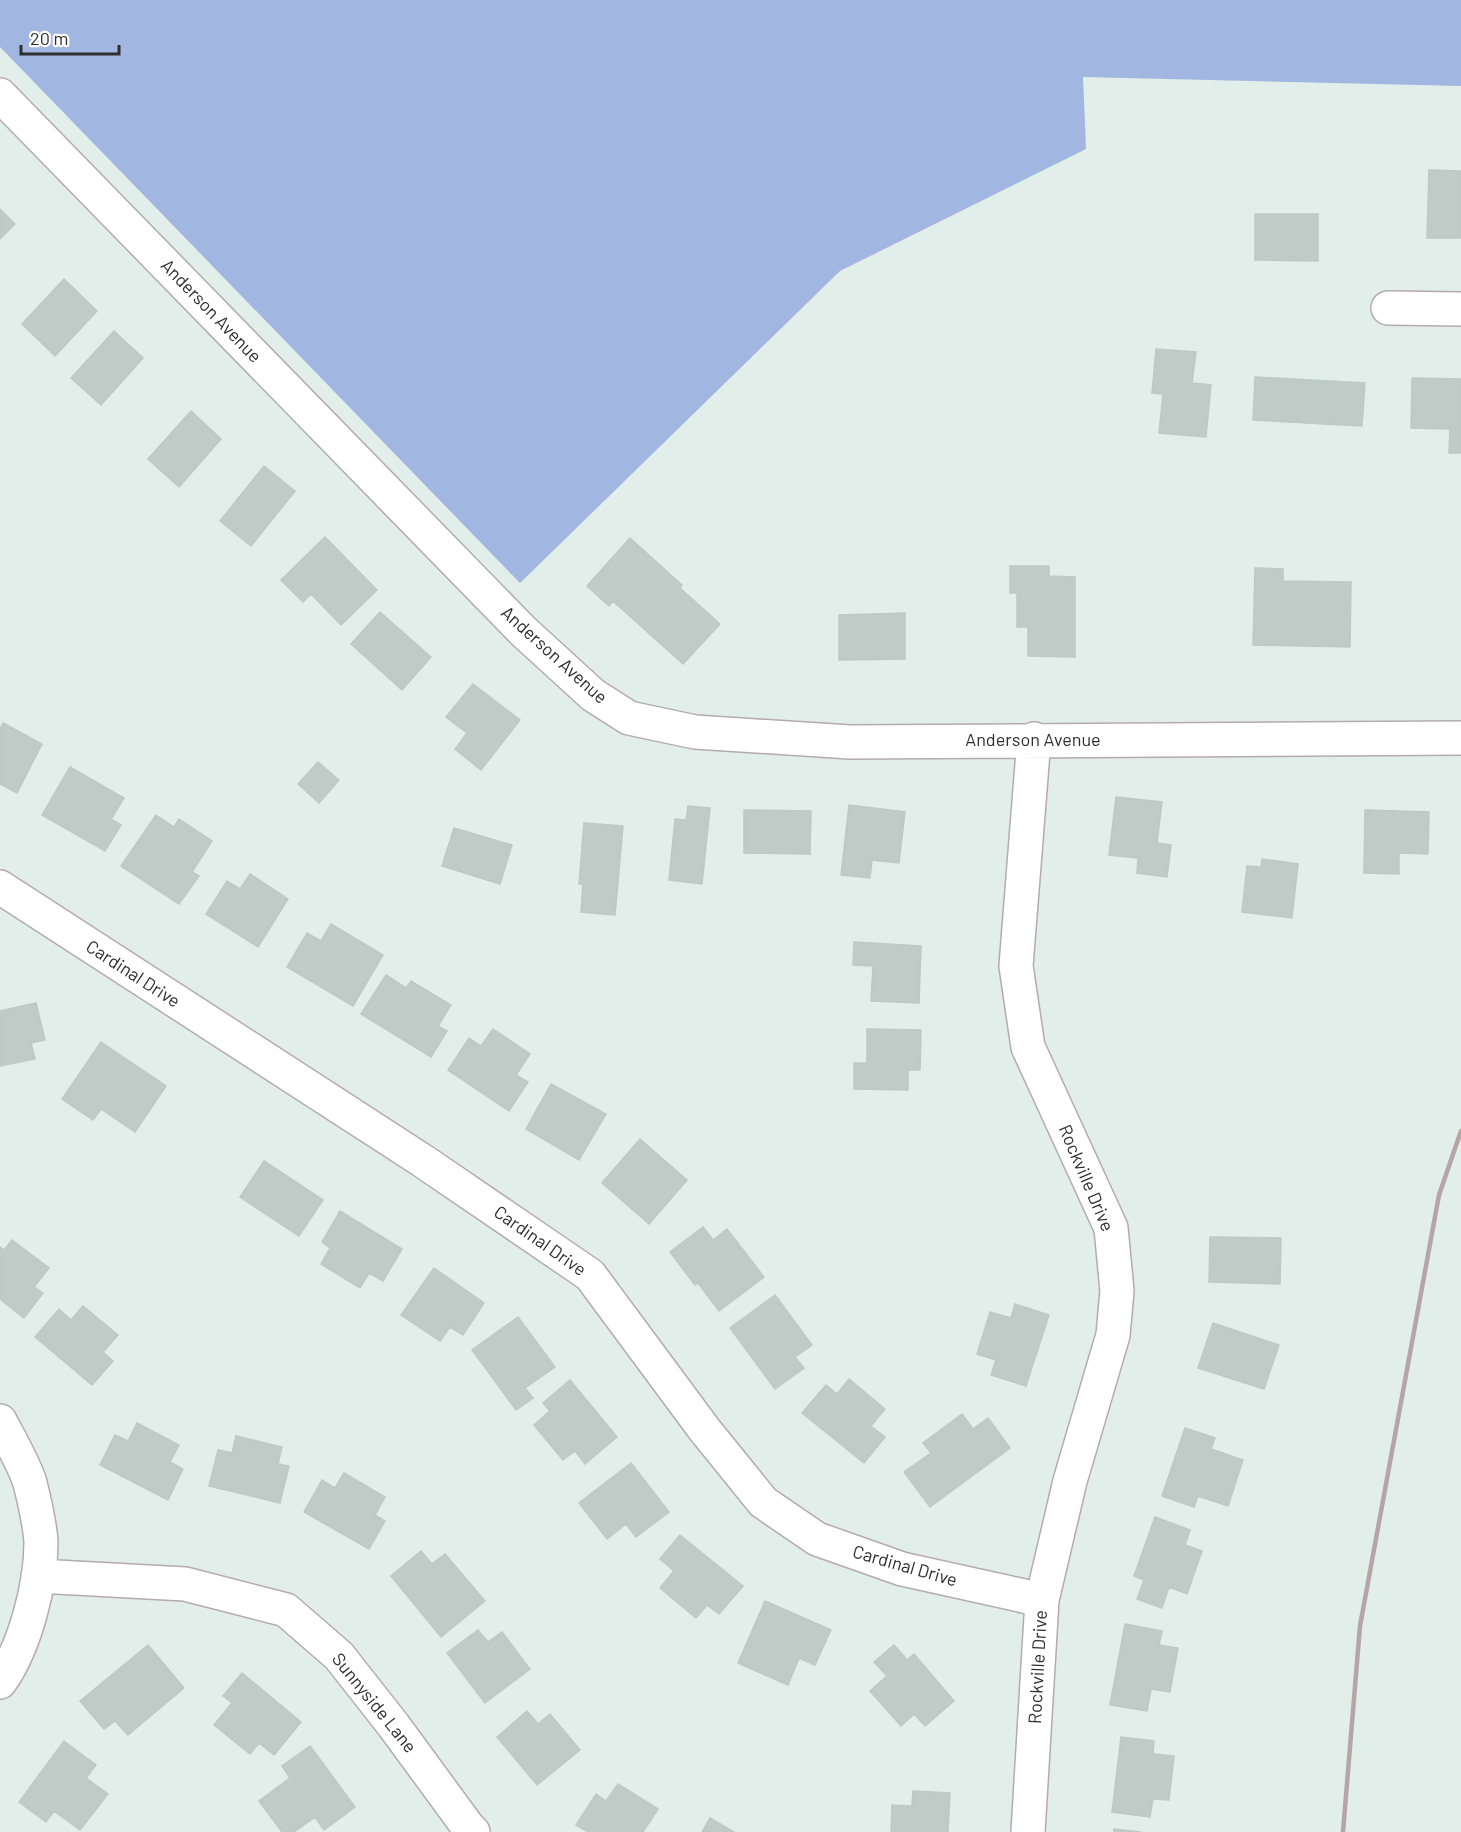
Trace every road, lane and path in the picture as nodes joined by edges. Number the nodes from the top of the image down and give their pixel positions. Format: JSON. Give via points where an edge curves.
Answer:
{"nodes":[{"id":1,"x":0,"y":95,"type":"edge"},
{"id":2,"x":1388,"y":308,"type":"dead end"},
{"id":3,"x":1461,"y":309,"type":"edge"},
{"id":4,"x":1461,"y":738,"type":"edge"},
{"id":5,"x":1034,"y":740,"type":"junction"},
{"id":6,"x":0,"y":887,"type":"edge"},
{"id":7,"x":0,"y":1421,"type":"edge"},
{"id":8,"x":38,"y":1576,"type":"junction"},
{"id":9,"x":1042,"y":1600,"type":"junction"},
{"id":10,"x":0,"y":1682,"type":"edge"},
{"id":11,"x":473,"y":1832,"type":"edge"},
{"id":12,"x":1028,"y":1832,"type":"edge"}],
"edges":[{"from":1,"to":5,"type":"street","name":"Anderson Avenue","via":[[523,631],[592,694],[629,718],[695,732],[850,742]]},
{"from":2,"to":3,"type":"street"},
{"from":4,"to":5,"type":"street","name":"Anderson Avenue"},
{"from":5,"to":9,"type":"street","name":"Rockville Drive","via":[[1017,977],[1028,1047],[1111,1228],[1116,1291],[1113,1335],[1070,1481]]},
{"from":6,"to":9,"type":"street","name":"Cardinal Drive","via":[[423,1161],[590,1275],[704,1430],[763,1502],[808,1533],[902,1569]]},
{"from":7,"to":8,"type":"street","via":[[29,1481],[41,1541]]},
{"from":8,"to":10,"type":"street","via":[[30,1618]]},
{"from":8,"to":11,"type":"street","name":"Sunnyside Lane","via":[[185,1584],[286,1610],[339,1656]]},
{"from":9,"to":12,"type":"street","name":"Rockville Drive"}]}
